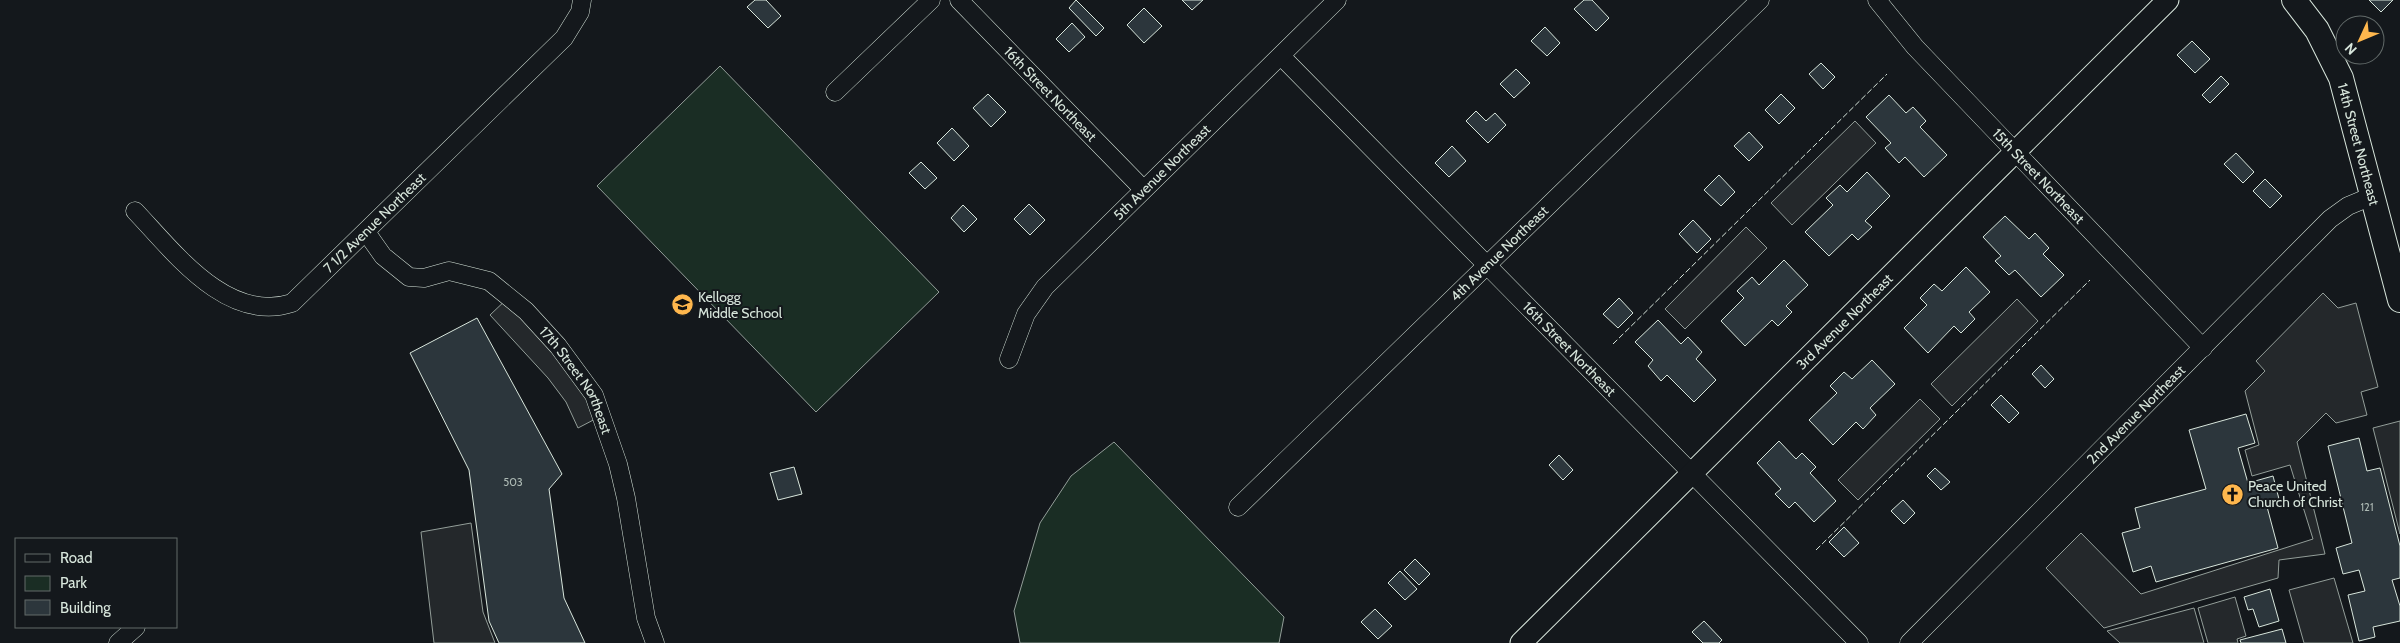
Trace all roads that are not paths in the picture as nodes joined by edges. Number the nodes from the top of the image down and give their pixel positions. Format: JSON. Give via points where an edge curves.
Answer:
{"nodes":[{"id":1,"x":582,"y":0,"type":"edge"},
{"id":2,"x":931,"y":0,"type":"edge"},
{"id":3,"x":959,"y":0,"type":"edge"},
{"id":4,"x":1337,"y":0,"type":"edge"},
{"id":5,"x":1760,"y":0,"type":"edge"},
{"id":6,"x":1877,"y":0,"type":"edge"},
{"id":7,"x":2168,"y":0,"type":"edge"},
{"id":8,"x":2294,"y":0,"type":"edge"},
{"id":9,"x":1281,"y":56,"type":"junction"},
{"id":10,"x":835,"y":92,"type":"dead end"},
{"id":11,"x":2015,"y":151,"type":"junction"},
{"id":12,"x":1143,"y":189,"type":"junction"},
{"id":13,"x":2372,"y":196,"type":"junction"},
{"id":14,"x":135,"y":211,"type":"dead end"},
{"id":15,"x":366,"y":232,"type":"junction"},
{"id":16,"x":1487,"y":266,"type":"junction"},
{"id":17,"x":2400,"y":300,"type":"edge"},
{"id":18,"x":2203,"y":348,"type":"junction"},
{"id":19,"x":1009,"y":359,"type":"dead end"},
{"id":20,"x":1691,"y":475,"type":"junction"},
{"id":21,"x":1238,"y":507,"type":"dead end"},
{"id":22,"x":135,"y":628,"type":"edge"},
{"id":23,"x":118,"y":643,"type":"edge"},
{"id":24,"x":655,"y":643,"type":"edge"},
{"id":25,"x":1521,"y":643,"type":"edge"},
{"id":26,"x":1859,"y":643,"type":"edge"},
{"id":27,"x":1908,"y":643,"type":"edge"}],
"edges":[{"from":1,"to":15,"type":"street","name":"7 1/2 Avenue Northeast","via":[[580,12],[564,38]]},
{"from":2,"to":10,"type":"street"},
{"from":3,"to":12,"type":"street","name":"16th Street Northeast"},
{"from":4,"to":9,"type":"street","name":"5th Avenue Northeast"},
{"from":5,"to":16,"type":"street","name":"4th Avenue Northeast"},
{"from":6,"to":11,"type":"street","name":"15th Street Northeast","via":[[1915,47]]},
{"from":7,"to":11,"type":"street","name":"3rd Avenue Northeast"},
{"from":8,"to":13,"type":"main road","name":"14th Street Northeast","via":[[2318,30],[2341,78]]},
{"from":9,"to":12,"type":"street","name":"5th Avenue Northeast"},
{"from":9,"to":16,"type":"street","name":"16th Street Northeast"},
{"from":11,"to":18,"type":"street","name":"15th Street Northeast"},
{"from":11,"to":20,"type":"street","name":"3rd Avenue Northeast"},
{"from":12,"to":19,"type":"street","name":"5th Avenue Northeast","via":[[1045,287],[1026,314]]},
{"from":13,"to":17,"type":"main road","name":"14th Street Northeast"},
{"from":13,"to":18,"type":"street","name":"2nd Avenue Northeast","via":[[2348,206],[2330,220]]},
{"from":14,"to":15,"type":"street","name":"7 1/2 Avenue Northeast","via":[[201,278],[239,302],[259,307],[277,308],[292,303]]},
{"from":15,"to":24,"type":"street","name":"17th Street Northeast","via":[[383,256],[409,277],[424,278],[449,272],[489,281],[533,318],[594,395],[618,464],[646,618]]},
{"from":16,"to":20,"type":"street","name":"16th Street Northeast"},
{"from":16,"to":21,"type":"street","name":"4th Avenue Northeast"},
{"from":18,"to":27,"type":"street","name":"2nd Avenue Northeast"},
{"from":20,"to":25,"type":"street","name":"3rd Avenue Northeast"},
{"from":20,"to":26,"type":"street","name":"16th Street Northeast"},
{"from":22,"to":23,"type":"street"}]}
